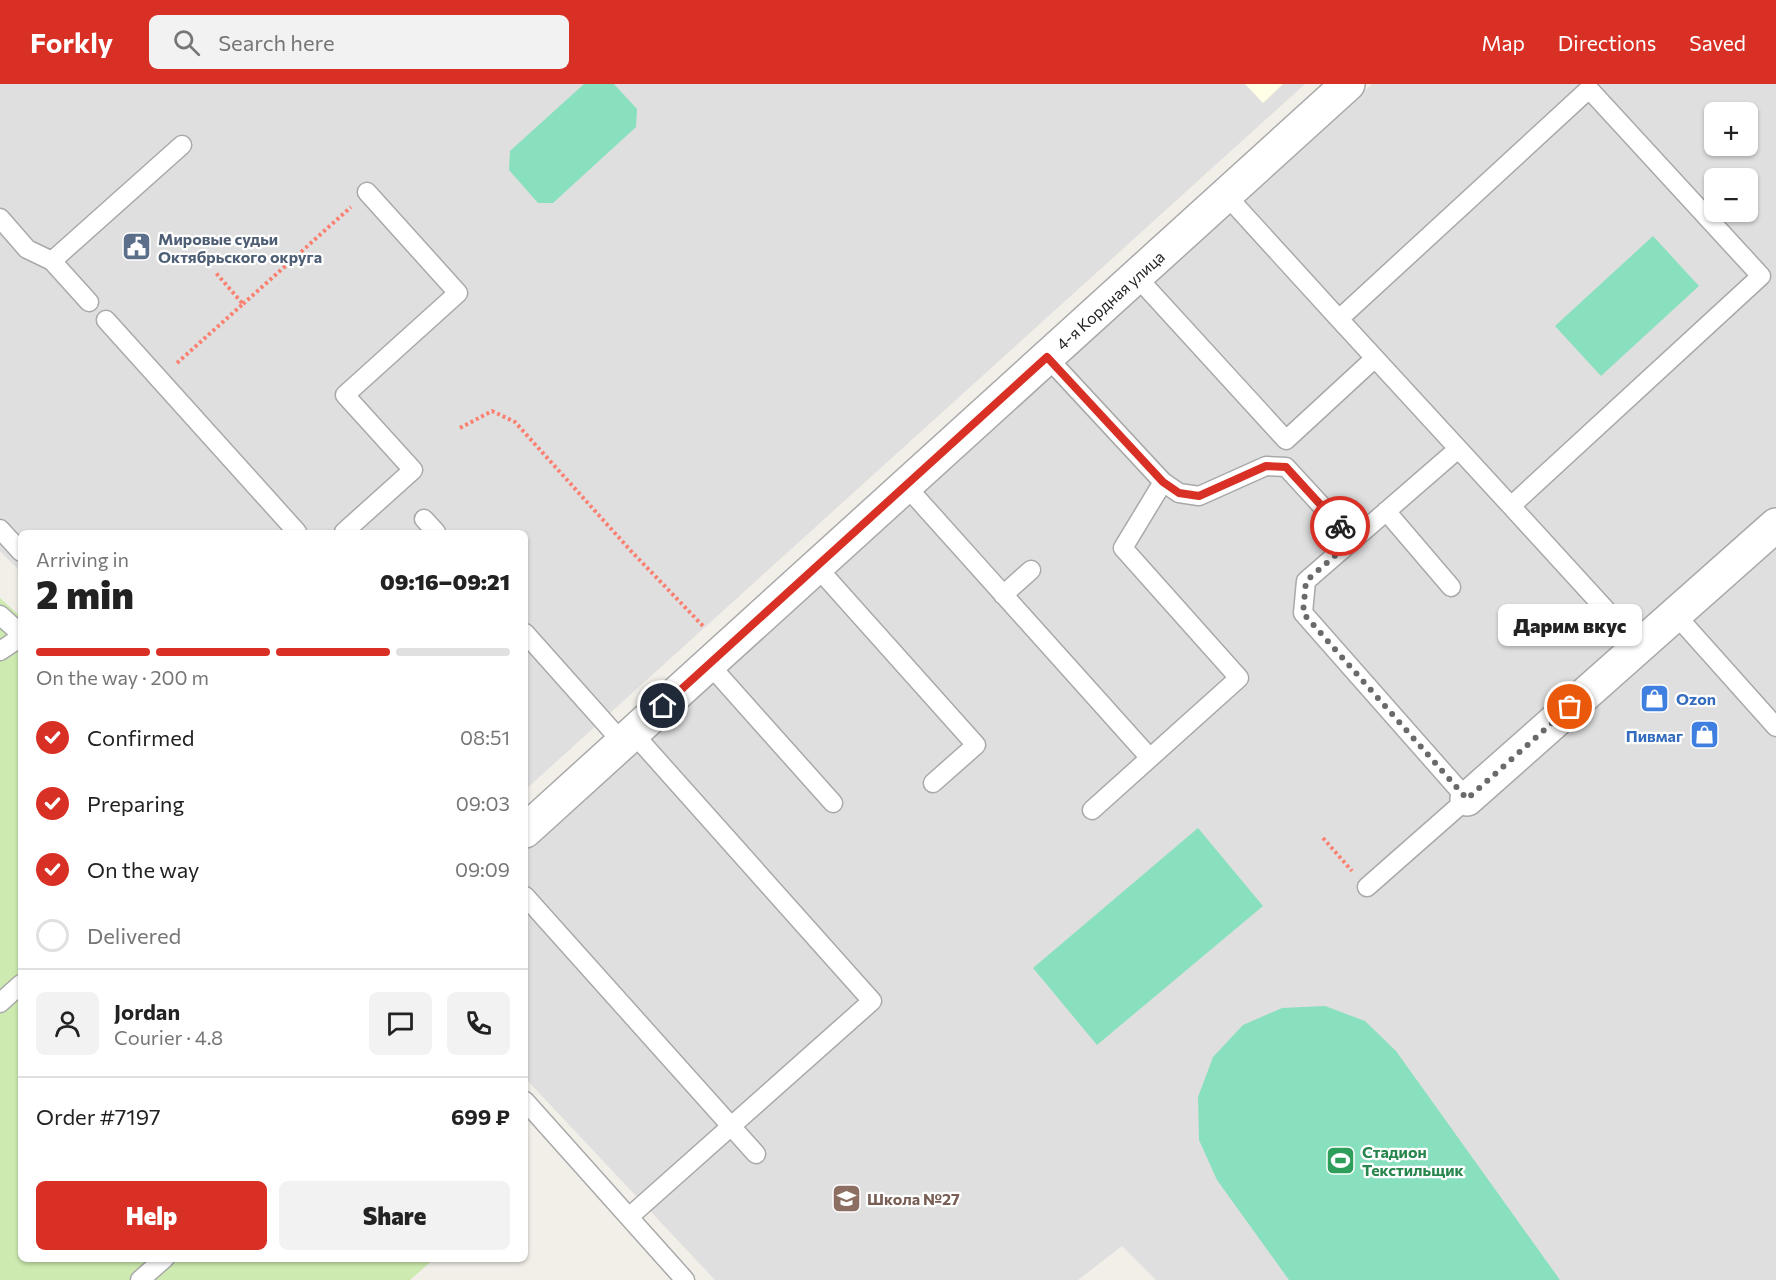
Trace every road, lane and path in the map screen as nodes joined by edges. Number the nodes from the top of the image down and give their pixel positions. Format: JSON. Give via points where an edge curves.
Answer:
{"nodes":[{"id":1,"x":1348,"y":84,"type":"edge"},
{"id":2,"x":182,"y":145,"type":"dead end"},
{"id":3,"x":367,"y":192,"type":"joint"},
{"id":4,"x":1226,"y":195,"type":"junction"},
{"id":5,"x":0,"y":218,"type":"edge"},
{"id":6,"x":52,"y":261,"type":"junction"},
{"id":7,"x":1143,"y":270,"type":"junction"},
{"id":8,"x":216,"y":273,"type":"dead end"},
{"id":9,"x":88,"y":302,"type":"dead end"},
{"id":10,"x":243,"y":304,"type":"junction"},
{"id":11,"x":1339,"y":319,"type":"junction"},
{"id":12,"x":106,"y":320,"type":"dead end"},
{"id":13,"x":1047,"y":357,"type":"junction"},
{"id":14,"x":1375,"y":358,"type":"junction"},
{"id":15,"x":159,"y":380,"type":"junction"},
{"id":16,"x":460,"y":428,"type":"dead end"},
{"id":17,"x":1458,"y":448,"type":"junction"},
{"id":18,"x":1163,"y":482,"type":"junction"},
{"id":19,"x":906,"y":486,"type":"junction"},
{"id":20,"x":1511,"y":506,"type":"junction"},
{"id":21,"x":1386,"y":511,"type":"junction"},
{"id":22,"x":1776,"y":525,"type":"edge"},
{"id":23,"x":0,"y":529,"type":"edge"},
{"id":24,"x":295,"y":530,"type":"edge"},
{"id":25,"x":346,"y":530,"type":"edge"},
{"id":26,"x":1353,"y":540,"type":"junction"},
{"id":27,"x":18,"y":549,"type":"edge"},
{"id":28,"x":816,"y":566,"type":"junction"},
{"id":29,"x":1031,"y":570,"type":"dead end"},
{"id":30,"x":1451,"y":587,"type":"dead end"},
{"id":31,"x":1004,"y":595,"type":"junction"},
{"id":32,"x":1676,"y":614,"type":"junction"},
{"id":33,"x":0,"y":615,"type":"edge"},
{"id":34,"x":18,"y":633,"type":"edge"},
{"id":35,"x":528,"y":636,"type":"edge"},
{"id":36,"x":18,"y":638,"type":"edge"},
{"id":37,"x":1639,"y":646,"type":"junction"},
{"id":38,"x":0,"y":651,"type":"edge"},
{"id":39,"x":717,"y":657,"type":"junction"},
{"id":40,"x":1776,"y":727,"type":"edge"},
{"id":41,"x":628,"y":738,"type":"junction"},
{"id":42,"x":1149,"y":758,"type":"junction"},
{"id":43,"x":933,"y":783,"type":"dead end"},
{"id":44,"x":1467,"y":799,"type":"junction"},
{"id":45,"x":833,"y":803,"type":"dead end"},
{"id":46,"x":1092,"y":810,"type":"dead end"},
{"id":47,"x":528,"y":828,"type":"edge"},
{"id":48,"x":1323,"y":838,"type":"dead end"},
{"id":49,"x":1367,"y":888,"type":"joint"},
{"id":50,"x":528,"y":899,"type":"edge"},
{"id":51,"x":18,"y":987,"type":"edge"},
{"id":52,"x":0,"y":1003,"type":"edge"},
{"id":53,"x":528,"y":1104,"type":"edge"},
{"id":54,"x":731,"y":1127,"type":"junction"},
{"id":55,"x":756,"y":1154,"type":"dead end"},
{"id":56,"x":629,"y":1217,"type":"junction"},
{"id":57,"x":160,"y":1262,"type":"edge"},
{"id":58,"x":140,"y":1280,"type":"edge"},
{"id":59,"x":685,"y":1280,"type":"edge"}],
"edges":[{"from":1,"to":4,"type":"street","name":"4-я Кордная улица"},
{"from":2,"to":6,"type":"lane"},
{"from":3,"to":10,"type":"path"},
{"from":3,"to":25,"type":"lane","via":[[458,293],[345,395],[413,470]]},
{"from":4,"to":7,"type":"street","name":"4-я Кордная улица"},
{"from":4,"to":11,"type":"lane"},
{"from":5,"to":6,"type":"lane","via":[[27,249]]},
{"from":6,"to":9,"type":"lane"},
{"from":7,"to":13,"type":"street","name":"4-я Кордная улица"},
{"from":7,"to":14,"type":"lane","via":[[1136,276],[1286,440]]},
{"from":8,"to":10,"type":"path"},
{"from":10,"to":15,"type":"path"},
{"from":11,"to":14,"type":"lane"},
{"from":11,"to":20,"type":"lane","via":[[1589,89],[1628,131],[1761,276]]},
{"from":12,"to":15,"type":"lane"},
{"from":13,"to":18,"type":"lane"},
{"from":13,"to":19,"type":"street","name":"4-я Кордная улица"},
{"from":14,"to":17,"type":"lane"},
{"from":15,"to":24,"type":"lane"},
{"from":16,"to":39,"type":"path","via":[[492,411],[515,422],[631,550]]},
{"from":17,"to":20,"type":"lane"},
{"from":17,"to":21,"type":"lane"},
{"from":18,"to":26,"type":"lane","via":[[1179,493],[1199,496],[1266,466],[1286,467]]},
{"from":18,"to":42,"type":"lane","via":[[1123,548],[1239,678]]},
{"from":19,"to":28,"type":"street","name":"4-я Кордная улица"},
{"from":19,"to":31,"type":"lane"},
{"from":20,"to":37,"type":"lane"},
{"from":21,"to":26,"type":"lane"},
{"from":21,"to":30,"type":"lane"},
{"from":22,"to":32,"type":"street"},
{"from":23,"to":27,"type":"lane"},
{"from":26,"to":44,"type":"lane","via":[[1306,581],[1303,613]]},
{"from":28,"to":39,"type":"street","name":"4-я Кордная улица"},
{"from":28,"to":43,"type":"lane","via":[[976,745]]},
{"from":29,"to":31,"type":"lane"},
{"from":31,"to":42,"type":"lane"},
{"from":32,"to":37,"type":"street"},
{"from":32,"to":40,"type":"lane"},
{"from":33,"to":34,"type":"lane"},
{"from":35,"to":41,"type":"lane"},
{"from":36,"to":38,"type":"lane"},
{"from":37,"to":44,"type":"street"},
{"from":39,"to":41,"type":"street","name":"4-я Кордная улица"},
{"from":39,"to":45,"type":"lane"},
{"from":41,"to":47,"type":"street","name":"4-я Кордная улица"},
{"from":41,"to":54,"type":"lane","via":[[872,1000]]},
{"from":42,"to":46,"type":"lane"},
{"from":44,"to":49,"type":"lane"},
{"from":48,"to":49,"type":"path"},
{"from":50,"to":54,"type":"lane"},
{"from":51,"to":52,"type":"lane"},
{"from":53,"to":56,"type":"lane"},
{"from":54,"to":55,"type":"lane"},
{"from":54,"to":56,"type":"lane"},
{"from":56,"to":59,"type":"lane"},
{"from":57,"to":58,"type":"lane"}]}
